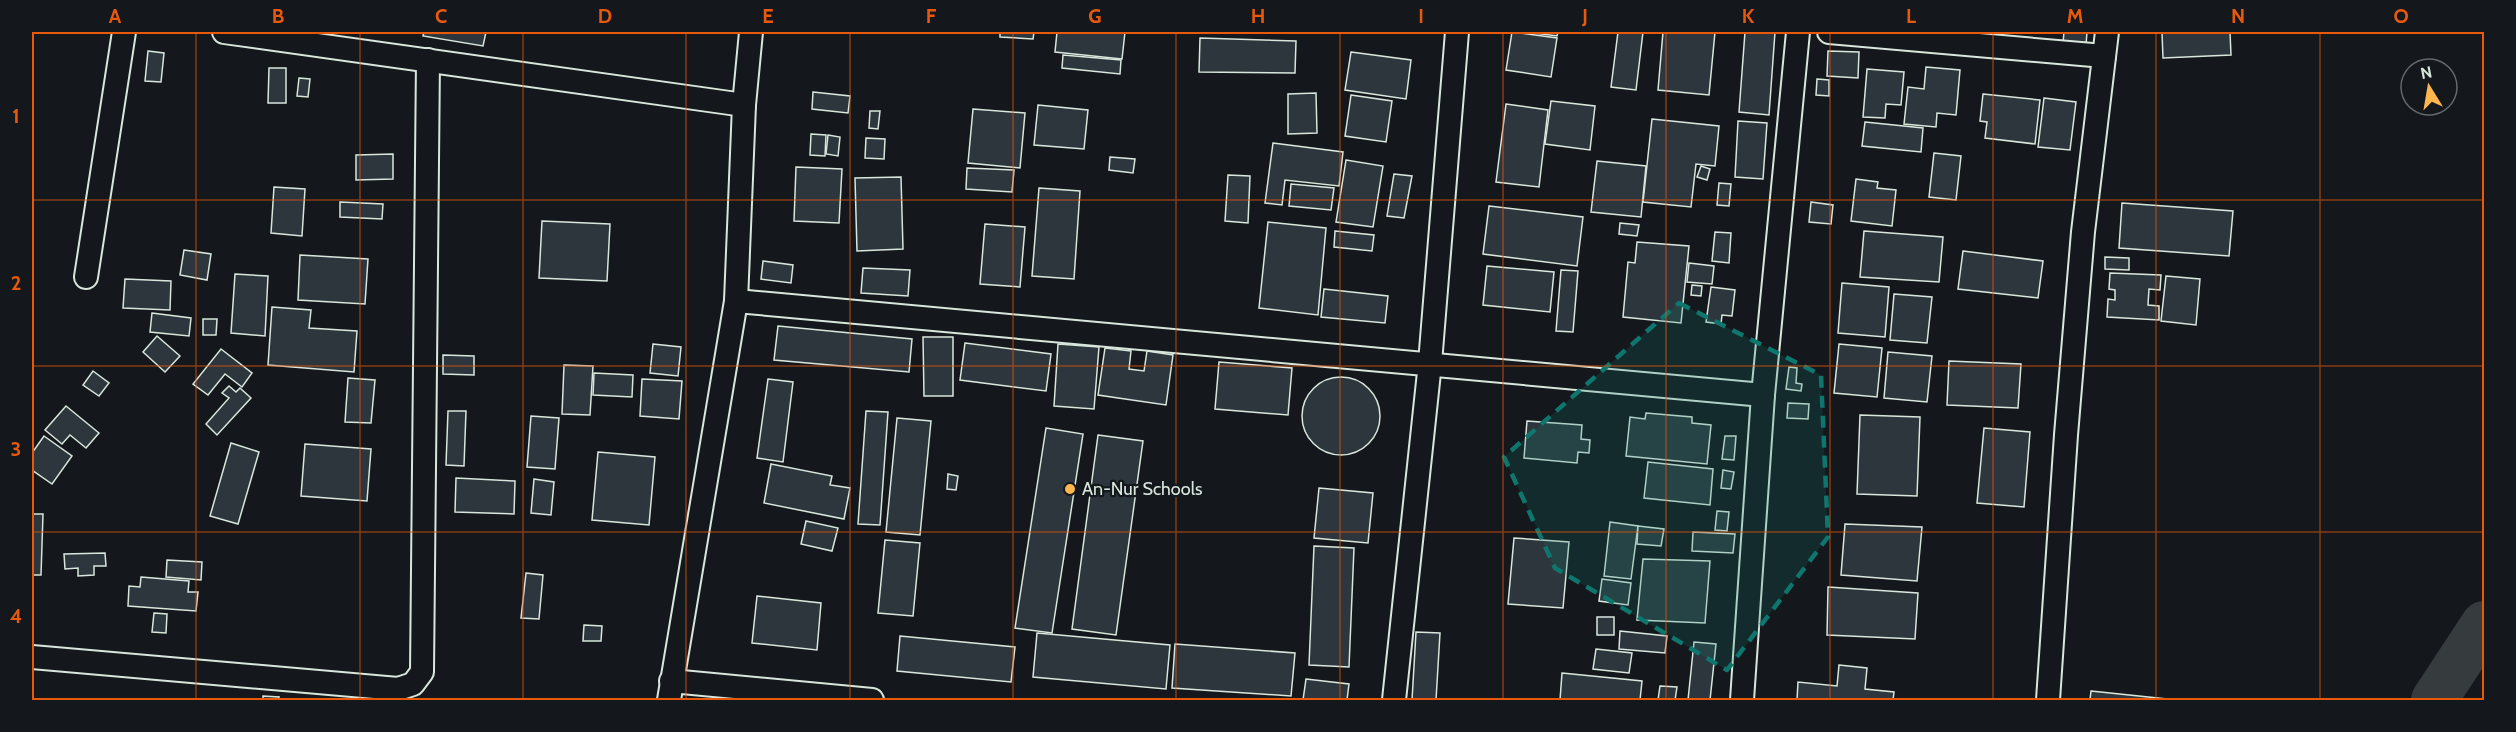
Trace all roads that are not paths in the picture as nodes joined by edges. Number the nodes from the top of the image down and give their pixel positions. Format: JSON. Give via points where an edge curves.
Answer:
{"nodes":[{"id":1,"x":124,"y":32,"type":"edge"},
{"id":2,"x":224,"y":32,"type":"edge"},
{"id":3,"x":751,"y":32,"type":"edge"},
{"id":4,"x":1457,"y":32,"type":"edge"},
{"id":5,"x":1798,"y":32,"type":"edge"},
{"id":6,"x":1829,"y":32,"type":"edge"},
{"id":7,"x":2107,"y":32,"type":"edge"},
{"id":8,"x":2104,"y":56,"type":"junction"},
{"id":9,"x":428,"y":60,"type":"junction"},
{"id":10,"x":744,"y":105,"type":"junction"},
{"id":11,"x":86,"y":277,"type":"dead end"},
{"id":12,"x":736,"y":301,"type":"junction"},
{"id":13,"x":1430,"y":363,"type":"junction"},
{"id":14,"x":1763,"y":395,"type":"junction"},
{"id":15,"x":32,"y":657,"type":"edge"},
{"id":16,"x":670,"y":691,"type":"edge"},
{"id":17,"x":872,"y":700,"type":"edge"},
{"id":18,"x":1394,"y":700,"type":"edge"},
{"id":19,"x":1742,"y":700,"type":"edge"},
{"id":20,"x":2048,"y":700,"type":"edge"}],
"edges":[{"from":1,"to":11,"type":"street"},
{"from":2,"to":9,"type":"street"},
{"from":3,"to":10,"type":"street"},
{"from":4,"to":13,"type":"street"},
{"from":5,"to":14,"type":"street"},
{"from":6,"to":8,"type":"street"},
{"from":7,"to":8,"type":"street"},
{"from":8,"to":20,"type":"street","via":[[2077,304]]},
{"from":9,"to":10,"type":"street"},
{"from":9,"to":15,"type":"street","via":[[422,672],[413,684],[398,689]]},
{"from":10,"to":12,"type":"street"},
{"from":12,"to":13,"type":"street"},
{"from":12,"to":16,"type":"street"},
{"from":13,"to":14,"type":"street"},
{"from":13,"to":18,"type":"street"},
{"from":14,"to":19,"type":"street"},
{"from":16,"to":17,"type":"street"}]}
